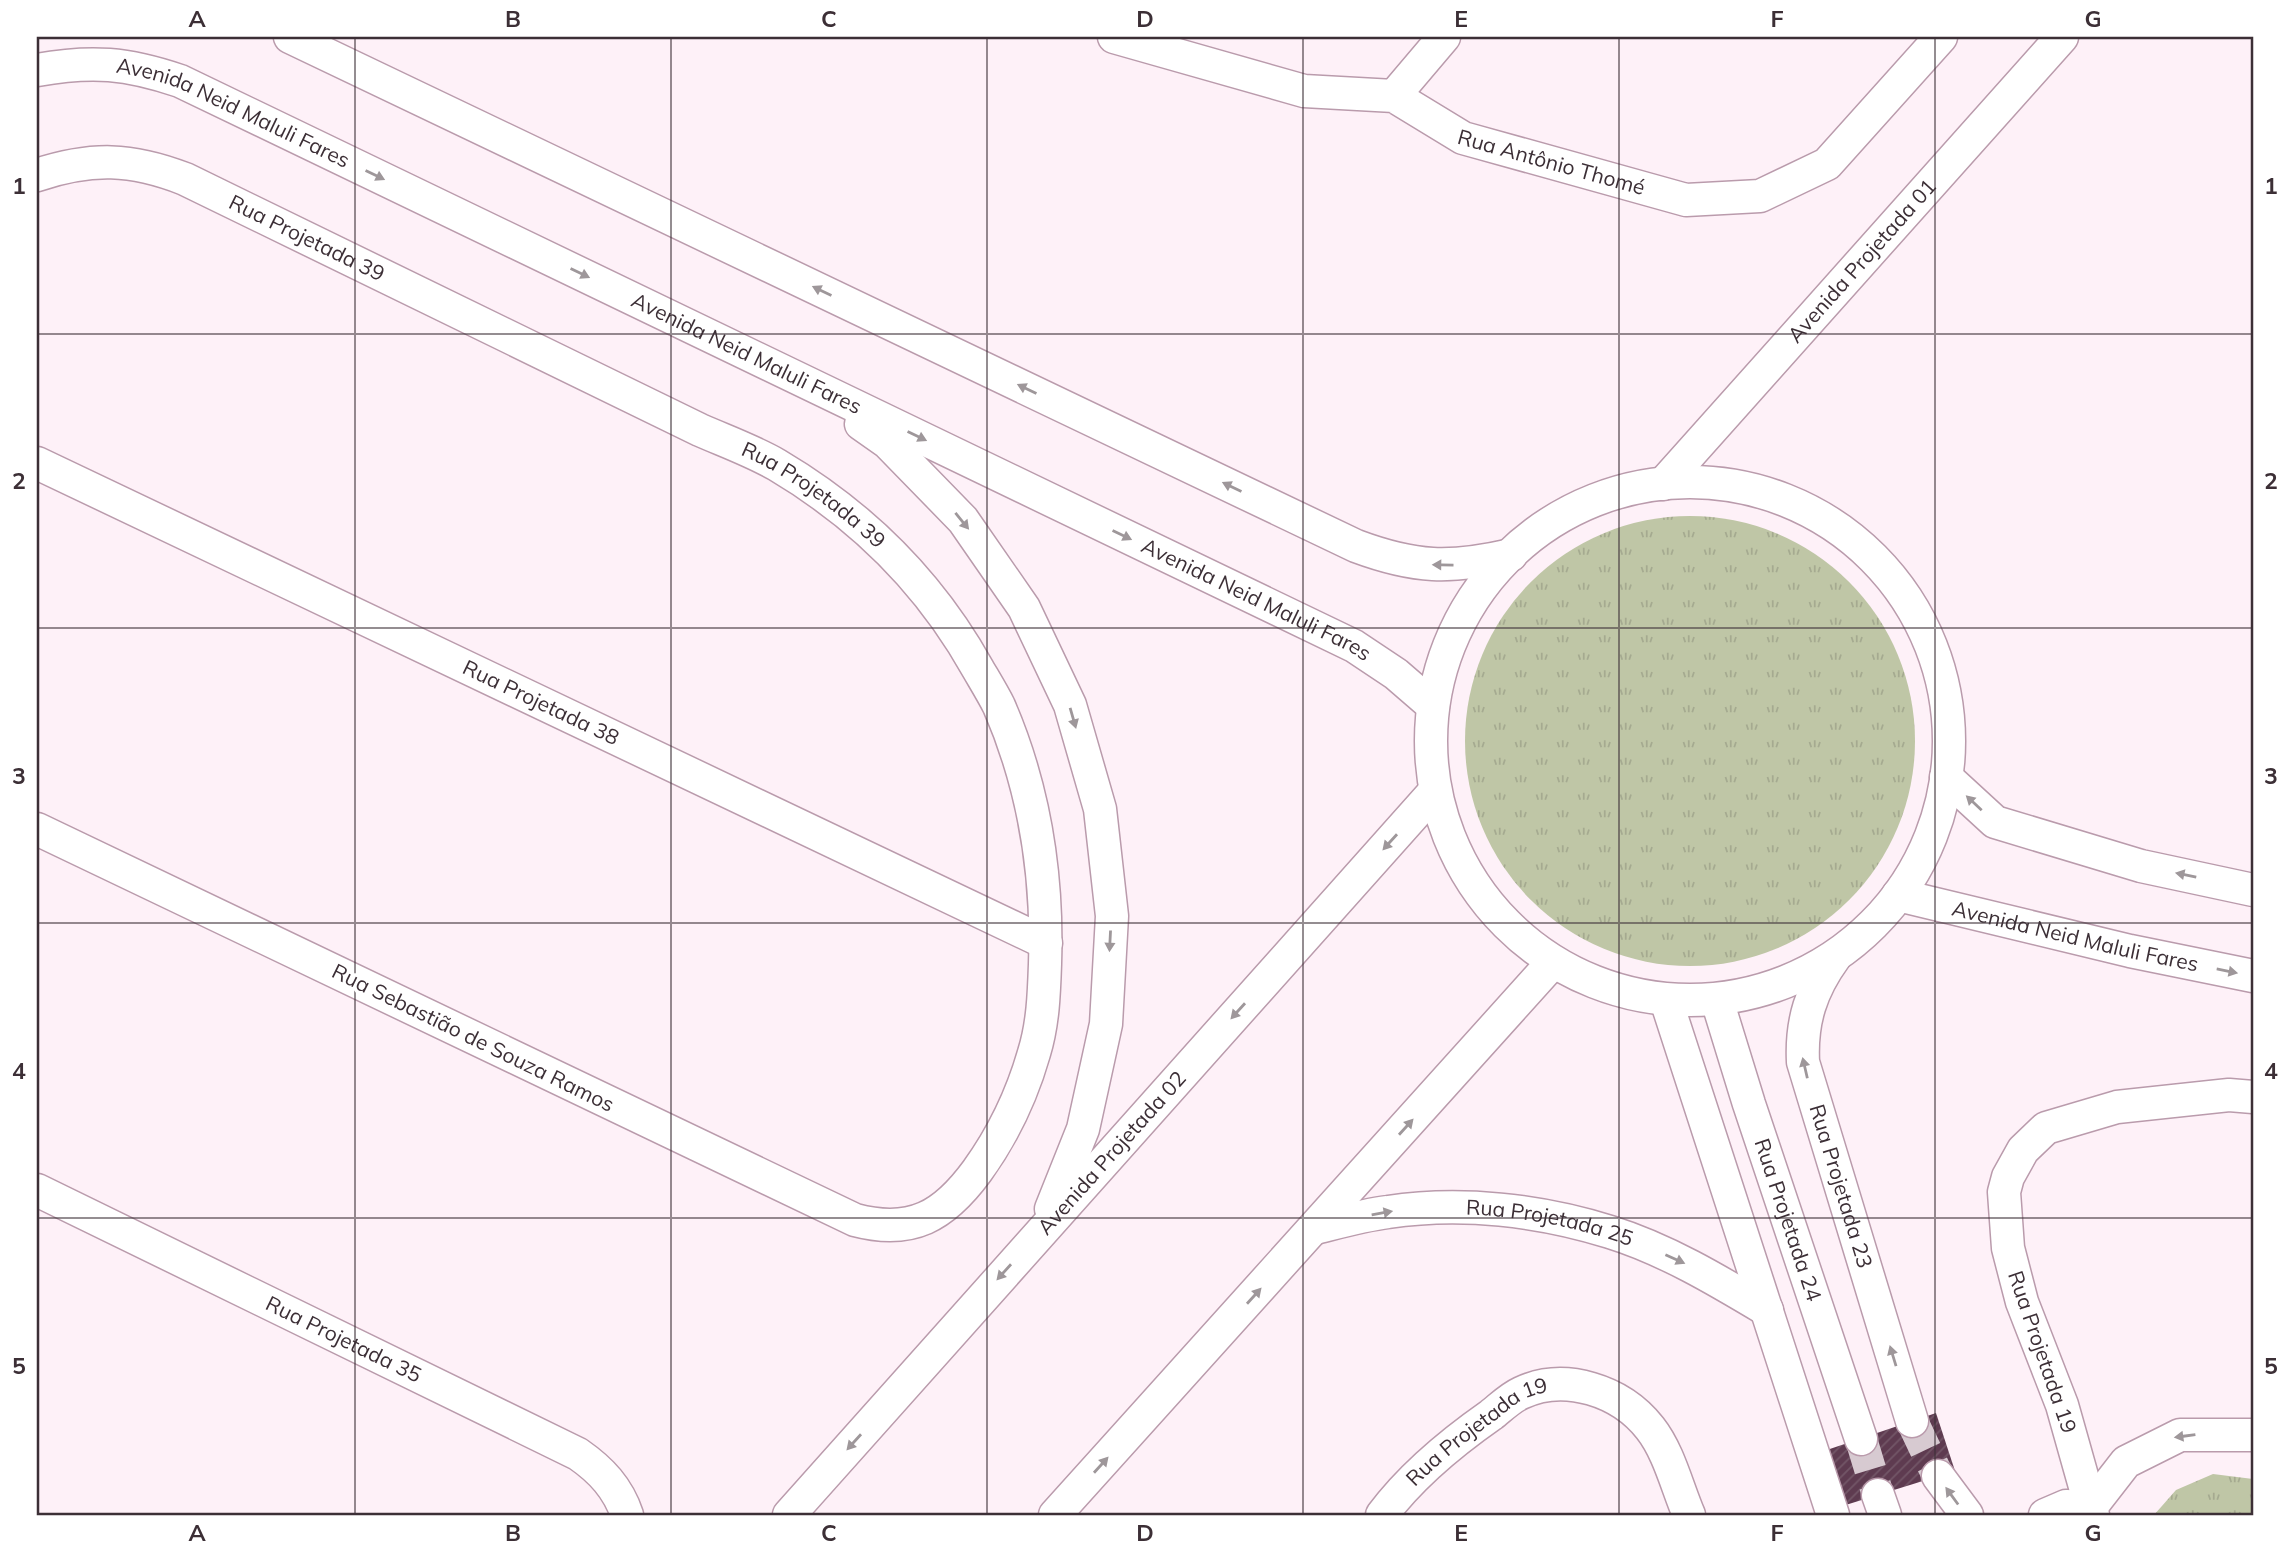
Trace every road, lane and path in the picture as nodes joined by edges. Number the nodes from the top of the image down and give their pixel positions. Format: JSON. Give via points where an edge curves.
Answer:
{"nodes":[{"id":1,"x":290,"y":37,"type":"edge"},
{"id":2,"x":1114,"y":37,"type":"edge"},
{"id":3,"x":1444,"y":37,"type":"edge"},
{"id":4,"x":1941,"y":37,"type":"edge"},
{"id":5,"x":2062,"y":37,"type":"edge"},
{"id":6,"x":37,"y":70,"type":"edge"},
{"id":7,"x":1394,"y":96,"type":"junction"},
{"id":8,"x":37,"y":175,"type":"edge"},
{"id":9,"x":801,"y":380,"type":"junction"},
{"id":10,"x":37,"y":463,"type":"edge"},
{"id":11,"x":1662,"y":484,"type":"junction"},
{"id":12,"x":1511,"y":555,"type":"junction"},
{"id":13,"x":1433,"y":706,"type":"junction"},
{"id":14,"x":1946,"y":777,"type":"junction"},
{"id":15,"x":1435,"y":791,"type":"junction"},
{"id":16,"x":37,"y":829,"type":"edge"},
{"id":17,"x":2253,"y":890,"type":"edge"},
{"id":18,"x":1898,"y":895,"type":"junction"},
{"id":19,"x":1046,"y":943,"type":"junction"},
{"id":20,"x":1837,"y":955,"type":"junction"},
{"id":21,"x":1553,"y":962,"type":"junction"},
{"id":22,"x":2253,"y":976,"type":"edge"},
{"id":23,"x":1666,"y":1000,"type":"junction"},
{"id":24,"x":1717,"y":1000,"type":"junction"},
{"id":25,"x":2253,"y":1097,"type":"edge"},
{"id":26,"x":37,"y":1190,"type":"edge"},
{"id":27,"x":915,"y":1222,"type":"joint"},
{"id":28,"x":1315,"y":1228,"type":"junction"},
{"id":29,"x":1042,"y":1230,"type":"junction"},
{"id":30,"x":1767,"y":1310,"type":"junction"},
{"id":31,"x":1912,"y":1421,"type":"tunnel mouth"},
{"id":32,"x":2253,"y":1435,"type":"edge"},
{"id":33,"x":1861,"y":1439,"type":"tunnel mouth"},
{"id":34,"x":1938,"y":1476,"type":"tunnel mouth"},
{"id":35,"x":2092,"y":1511,"type":"edge"},
{"id":36,"x":627,"y":1515,"type":"edge"},
{"id":37,"x":789,"y":1515,"type":"edge"},
{"id":38,"x":1055,"y":1515,"type":"edge"},
{"id":39,"x":1382,"y":1515,"type":"edge"},
{"id":40,"x":1689,"y":1515,"type":"edge"},
{"id":41,"x":1833,"y":1515,"type":"edge"},
{"id":42,"x":1967,"y":1515,"type":"edge"},
{"id":43,"x":2045,"y":1515,"type":"edge"}],
"edges":[{"from":12,"to":1,"type":"street","one_way":true,"via":[[1479,563],[1427,565],[1356,546]]},
{"from":2,"to":7,"type":"street","name":"Rua Antônio Thomé","via":[[1304,91]]},
{"from":3,"to":7,"type":"street"},
{"from":4,"to":7,"type":"street","name":"Rua Antônio Thomé","via":[[1827,164],[1760,197],[1686,200],[1464,138]]},
{"from":5,"to":11,"type":"street","name":"Avenida Projetada 01"},
{"from":6,"to":9,"type":"street","name":"Avenida Neid Maluli Fares","one_way":true,"via":[[107,64],[144,69],[180,81]]},
{"from":8,"to":19,"type":"street","name":"Rua Projetada 39","via":[[96,161],[157,168],[185,179],[776,464],[845,510],[906,566],[958,632],[999,705],[1027,783],[1043,865]]},
{"from":9,"to":13,"type":"street","name":"Avenida Neid Maluli Fares","one_way":true,"via":[[1354,646]]},
{"from":9,"to":29,"type":"street","one_way":true,"via":[[888,443],[963,520],[1024,608],[1070,705],[1100,809],[1112,916],[1106,1024],[1083,1129]]},
{"from":10,"to":19,"type":"street","name":"Rua Projetada 38"},
{"from":11,"to":12,"type":"street","via":[[1581,506]]},
{"from":11,"to":14,"type":"street","via":[[1748,488],[1826,520],[1861,546],[1915,612],[1933,651],[1949,734]]},
{"from":12,"to":13,"type":"street","via":[[1482,587],[1460,624],[1443,664]]},
{"from":13,"to":15,"type":"street"},
{"from":17,"to":14,"type":"street","one_way":true,"via":[[2141,866],[1995,822]]},
{"from":14,"to":18,"type":"street","via":[[1937,819],[1921,859]]},
{"from":15,"to":21,"type":"street","via":[[1465,871],[1489,907]]},
{"from":15,"to":29,"type":"street","name":"Avenida Projetada 02","one_way":true},
{"from":16,"to":27,"type":"street","name":"Rua Sebastião de Souza Ramos","via":[[855,1220],[885,1226]]},
{"from":18,"to":20,"type":"street","via":[[1870,928]]},
{"from":18,"to":22,"type":"street","name":"Avenida Neid Maluli Fares","one_way":true},
{"from":19,"to":27,"type":"street","name":"Rua Projetada 39","via":[[1044,1000],[1035,1051],[1018,1100],[995,1146],[954,1200]]},
{"from":20,"to":24,"type":"street","via":[[1759,991]]},
{"from":31,"to":20,"type":"street","name":"Rua Projetada 23","one_way":true,"via":[[1803,1062],[1805,1016],[1812,994]]},
{"from":21,"to":23,"type":"street","via":[[1591,982]]},
{"from":28,"to":21,"type":"street","one_way":true},
{"from":23,"to":24,"type":"street"},
{"from":23,"to":30,"type":"street"},
{"from":24,"to":33,"type":"street","name":"Rua Projetada 24"},
{"from":25,"to":35,"type":"street","name":"Rua Projetada 19","via":[[2229,1095],[2116,1107],[2046,1128],[2023,1150],[2008,1177],[2004,1192],[2008,1248],[2022,1302],[2062,1405]]},
{"from":26,"to":36,"type":"street","name":"Rua Projetada 35","via":[[578,1454],[616,1489]]},
{"from":28,"to":30,"type":"street","name":"Rua Projetada 25","one_way":true,"via":[[1388,1212],[1464,1208],[1538,1214],[1611,1232],[1680,1261]]},
{"from":38,"to":28,"type":"street","one_way":true},
{"from":29,"to":37,"type":"street","name":"Avenida Projetada 02","one_way":true},
{"from":30,"to":41,"type":"street"},
{"from":32,"to":35,"type":"street","one_way":true,"via":[[2180,1435],[2126,1462]]},
{"from":42,"to":34,"type":"street","one_way":true},
{"from":35,"to":43,"type":"street","via":[[2066,1506]]},
{"from":39,"to":40,"type":"street","name":"Rua Projetada 19","via":[[1452,1443],[1520,1393],[1555,1385],[1608,1394],[1638,1414],[1660,1443]]}]}
